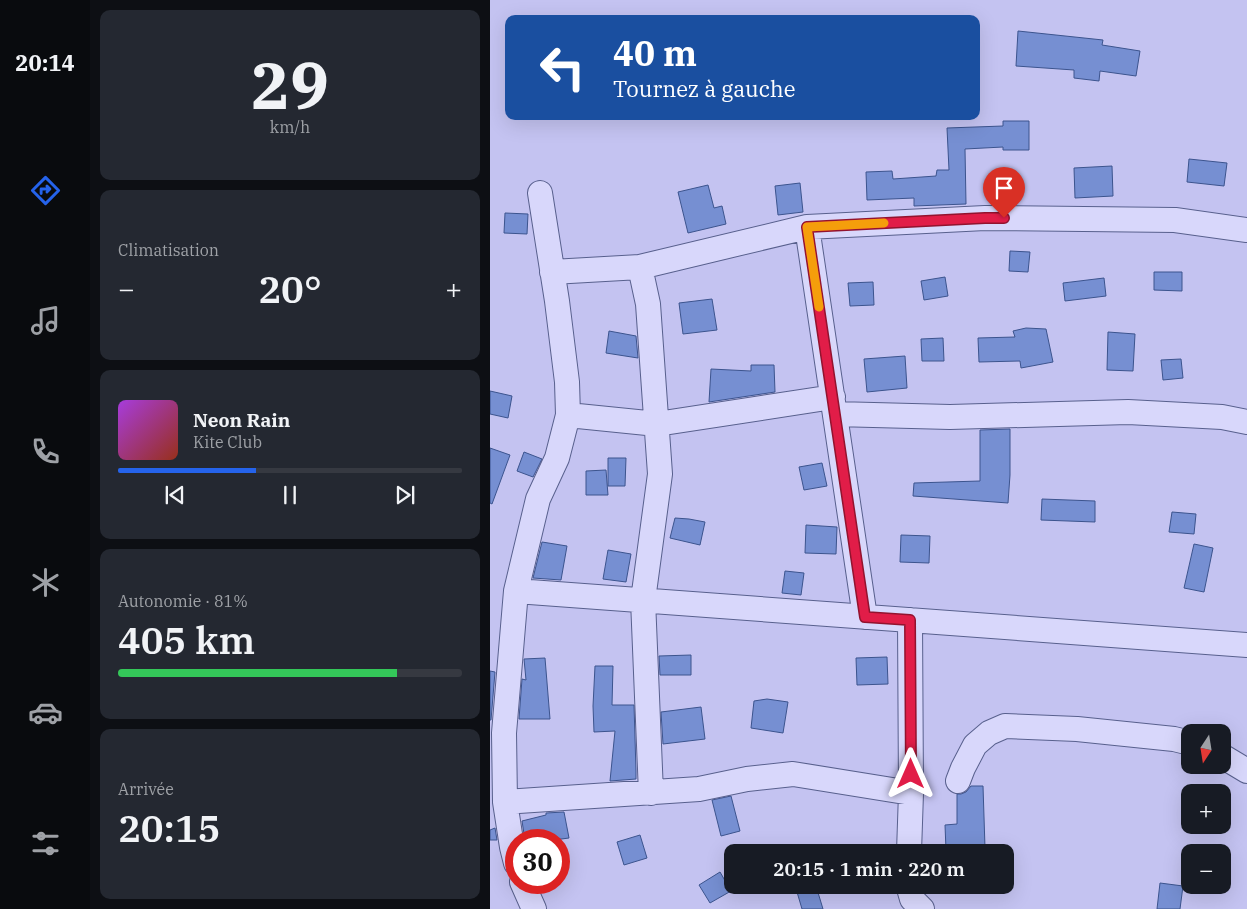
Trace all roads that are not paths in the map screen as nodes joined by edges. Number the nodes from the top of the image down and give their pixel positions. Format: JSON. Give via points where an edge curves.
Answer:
{"nodes":[{"id":1,"x":540,"y":193,"type":"dead end"},
{"id":2,"x":807,"y":227,"type":"junction"},
{"id":3,"x":1247,"y":230,"type":"edge"},
{"id":4,"x":640,"y":267,"type":"junction"},
{"id":5,"x":552,"y":272,"type":"junction"},
{"id":6,"x":834,"y":406,"type":"junction"},
{"id":7,"x":568,"y":414,"type":"junction"},
{"id":8,"x":1247,"y":422,"type":"edge"},
{"id":9,"x":657,"y":424,"type":"junction"},
{"id":10,"x":516,"y":591,"type":"junction"},
{"id":11,"x":643,"y":600,"type":"junction"},
{"id":12,"x":865,"y":617,"type":"junction"},
{"id":13,"x":910,"y":620,"type":"junction"},
{"id":14,"x":1247,"y":645,"type":"edge"},
{"id":15,"x":1181,"y":741,"type":"edge"},
{"id":16,"x":1231,"y":761,"type":"edge"},
{"id":17,"x":1247,"y":771,"type":"edge"},
{"id":18,"x":958,"y":781,"type":"dead end"},
{"id":19,"x":651,"y":793,"type":"junction"},
{"id":20,"x":911,"y":793,"type":"junction"},
{"id":21,"x":505,"y":802,"type":"junction"},
{"id":22,"x":509,"y":829,"type":"edge"},
{"id":23,"x":909,"y":844,"type":"edge"},
{"id":24,"x":527,"y":894,"type":"edge"},
{"id":25,"x":911,"y":894,"type":"edge"},
{"id":26,"x":534,"y":909,"type":"edge"},
{"id":27,"x":922,"y":909,"type":"edge"}],
"edges":[{"from":1,"to":5,"type":"street"},
{"from":2,"to":3,"type":"street","via":[[985,218],[1175,220]]},
{"from":2,"to":4,"type":"street"},
{"from":2,"to":6,"type":"street"},
{"from":4,"to":5,"type":"street"},
{"from":4,"to":9,"type":"street","via":[[648,304]]},
{"from":5,"to":7,"type":"street","via":[[567,382]]},
{"from":6,"to":8,"type":"street","via":[[950,417],[1128,412],[1222,417]]},
{"from":6,"to":9,"type":"street"},
{"from":6,"to":12,"type":"street"},
{"from":7,"to":9,"type":"street"},
{"from":7,"to":10,"type":"street","via":[[557,458],[538,499]]},
{"from":9,"to":11,"type":"street","via":[[660,474]]},
{"from":10,"to":11,"type":"street"},
{"from":10,"to":21,"type":"street","via":[[504,733]]},
{"from":11,"to":12,"type":"street"},
{"from":11,"to":19,"type":"street"},
{"from":12,"to":13,"type":"street"},
{"from":13,"to":14,"type":"street"},
{"from":13,"to":20,"type":"street"},
{"from":15,"to":18,"type":"street","via":[[1077,729],[1005,726],[989,733],[975,745]]},
{"from":16,"to":17,"type":"street"},
{"from":19,"to":20,"type":"street","via":[[793,774]]},
{"from":19,"to":21,"type":"street"},
{"from":20,"to":23,"type":"street"},
{"from":21,"to":22,"type":"street"},
{"from":24,"to":26,"type":"street"},
{"from":25,"to":27,"type":"street"}]}
